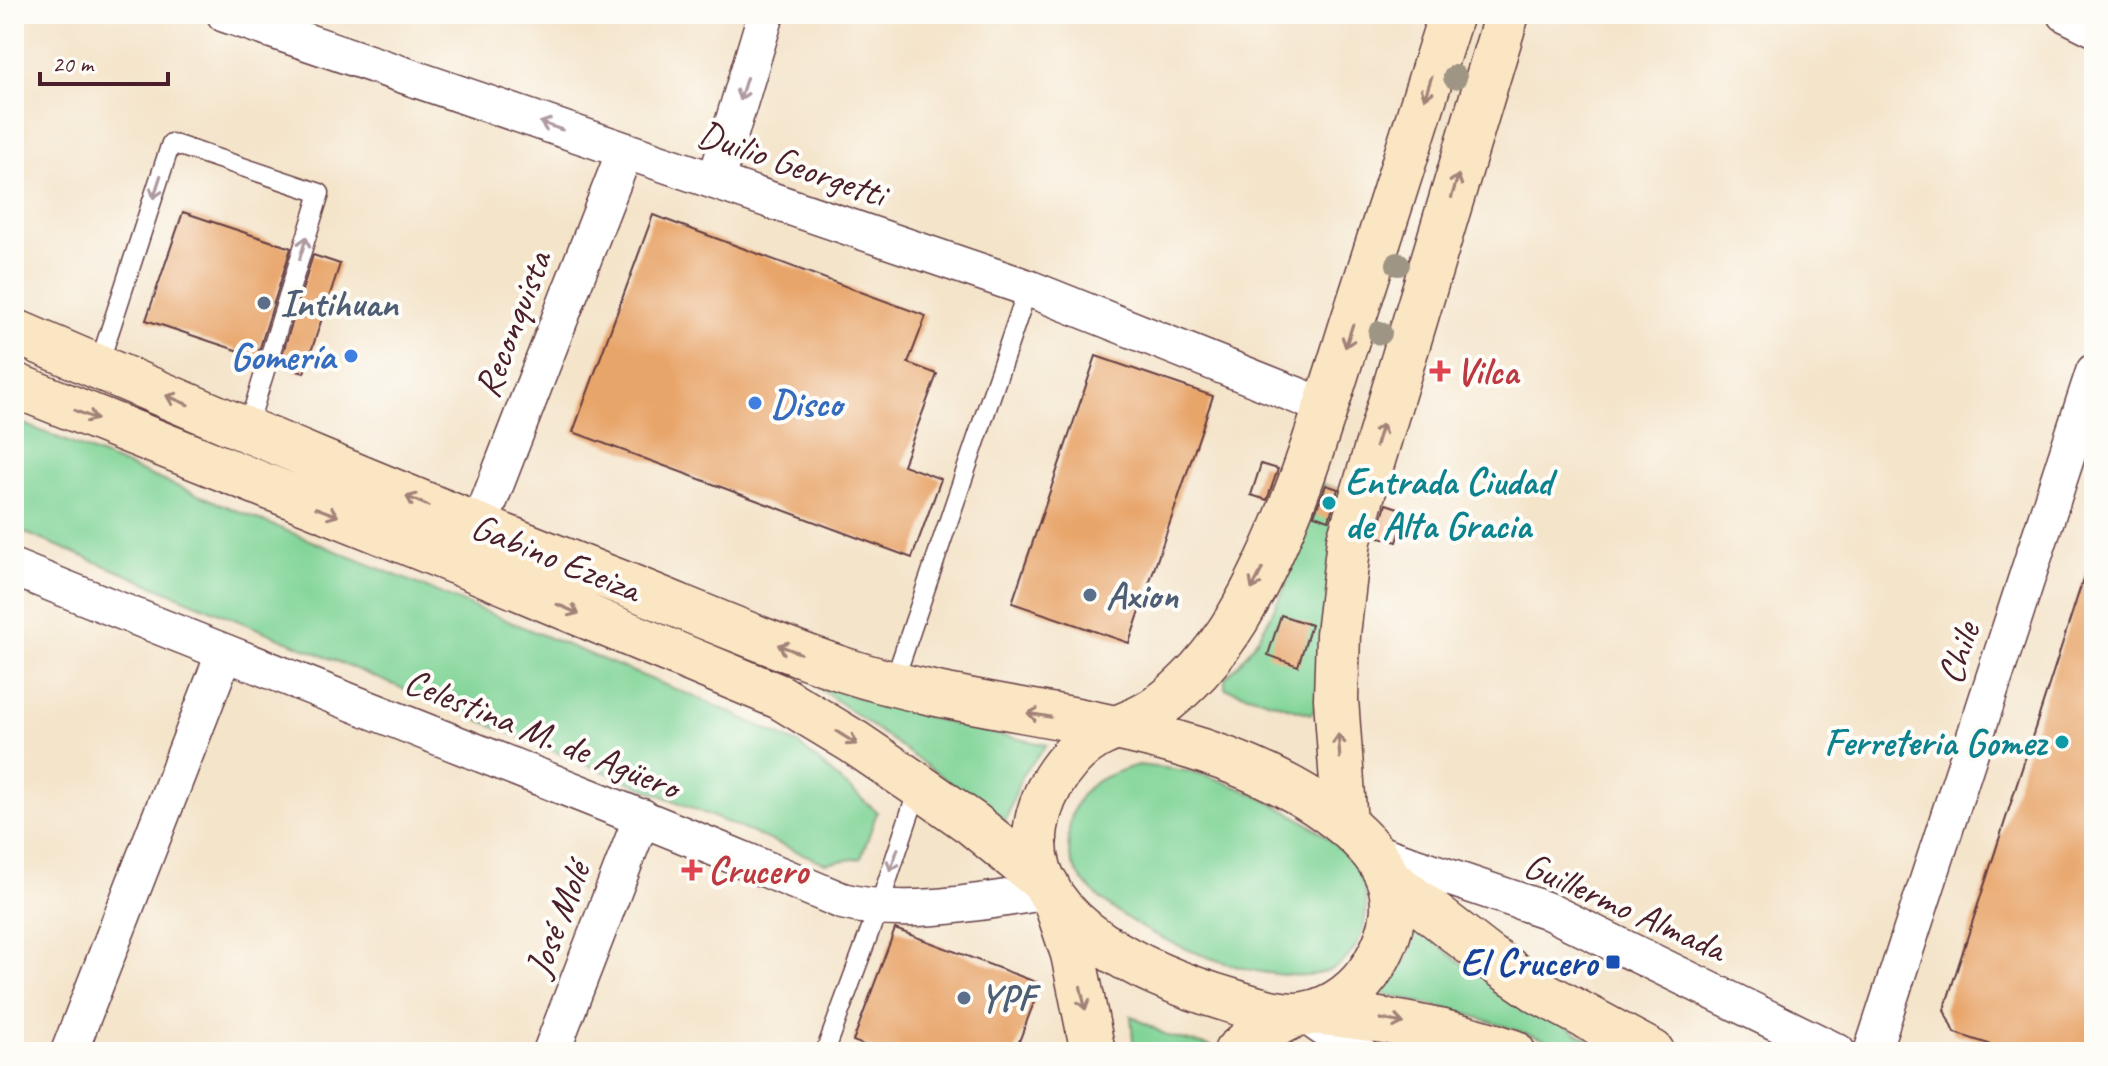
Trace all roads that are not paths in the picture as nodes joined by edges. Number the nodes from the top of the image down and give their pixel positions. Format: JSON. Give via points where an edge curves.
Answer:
{"nodes":[{"id":1,"x":225,"y":14,"type":"edge"},
{"id":2,"x":766,"y":14,"type":"edge"},
{"id":3,"x":1451,"y":14,"type":"edge"},
{"id":4,"x":1507,"y":14,"type":"edge"},
{"id":5,"x":2066,"y":14,"type":"edge"},
{"id":6,"x":2094,"y":28,"type":"edge"},
{"id":7,"x":625,"y":151,"type":"junction"},
{"id":8,"x":716,"y":180,"type":"junction"},
{"id":9,"x":1028,"y":288,"type":"junction"},
{"id":10,"x":14,"y":331,"type":"edge"},
{"id":11,"x":98,"y":367,"type":"junction"},
{"id":12,"x":2094,"y":372,"type":"edge"},
{"id":13,"x":14,"y":385,"type":"edge"},
{"id":14,"x":1326,"y":407,"type":"junction"},
{"id":15,"x":247,"y":429,"type":"junction"},
{"id":16,"x":479,"y":527,"type":"junction"},
{"id":17,"x":14,"y":568,"type":"edge"},
{"id":18,"x":224,"y":654,"type":"junction"},
{"id":19,"x":893,"y":684,"type":"junction"},
{"id":20,"x":1116,"y":729,"type":"junction"},
{"id":21,"x":919,"y":786,"type":"junction"},
{"id":22,"x":642,"y":817,"type":"junction"},
{"id":23,"x":1369,"y":852,"type":"junction"},
{"id":24,"x":1050,"y":891,"type":"junction"},
{"id":25,"x":878,"y":909,"type":"junction"},
{"id":26,"x":1305,"y":1014,"type":"junction"},
{"id":27,"x":69,"y":1052,"type":"edge"},
{"id":28,"x":551,"y":1052,"type":"edge"},
{"id":29,"x":825,"y":1052,"type":"edge"},
{"id":30,"x":1093,"y":1052,"type":"edge"},
{"id":31,"x":1236,"y":1052,"type":"edge"},
{"id":32,"x":1358,"y":1052,"type":"edge"},
{"id":33,"x":1513,"y":1052,"type":"edge"},
{"id":34,"x":1652,"y":1052,"type":"edge"},
{"id":35,"x":1837,"y":1052,"type":"edge"},
{"id":36,"x":1872,"y":1052,"type":"edge"}],
"edges":[{"from":7,"to":1,"type":"street","name":"Duilio Georgetti","one_way":true},
{"from":2,"to":8,"type":"street","one_way":true},
{"from":3,"to":14,"type":"main road","one_way":true},
{"from":23,"to":4,"type":"main road","one_way":true,"via":[[1336,699],[1349,540]]},
{"from":5,"to":6,"type":"street"},
{"from":7,"to":8,"type":"street","name":"Duilio Georgetti"},
{"from":7,"to":16,"type":"street","name":"Reconquista"},
{"from":8,"to":9,"type":"street","name":"Duilio Georgetti"},
{"from":9,"to":14,"type":"street","name":"Duilio Georgetti"},
{"from":9,"to":19,"type":"lane"},
{"from":10,"to":11,"type":"main road","name":"Gabino Ezeiza"},
{"from":15,"to":11,"type":"main road","name":"Gabino Ezeiza","one_way":true},
{"from":15,"to":11,"type":"lane","one_way":true,"via":[[320,193],[171,143]]},
{"from":12,"to":36,"type":"street","name":"Chile"},
{"from":13,"to":21,"type":"main road","name":"Gabino Ezeiza","one_way":true,"via":[[780,697]]},
{"from":14,"to":20,"type":"main road","one_way":true,"via":[[1282,528],[1234,623],[1178,692],[1135,723]]},
{"from":16,"to":15,"type":"main road","name":"Gabino Ezeiza","one_way":true},
{"from":19,"to":16,"type":"main road","name":"Gabino Ezeiza","one_way":true,"via":[[843,670]]},
{"from":17,"to":18,"type":"street","name":"Celestina M. de Agüero"},
{"from":18,"to":22,"type":"street","name":"Celestina M. de Agüero"},
{"from":18,"to":27,"type":"street"},
{"from":20,"to":19,"type":"main road","name":"Gabino Ezeiza","one_way":true},
{"from":20,"to":23,"type":"main road","name":"Gabino Ezeiza","via":[[1184,745],[1282,783]]},
{"from":20,"to":24,"type":"main road","via":[[1070,756],[1037,820],[1040,866]]},
{"from":21,"to":24,"type":"main road","name":"Gabino Ezeiza","via":[[973,824]]},
{"from":21,"to":25,"type":"lane","one_way":true},
{"from":22,"to":25,"type":"street","name":"Celestina M. de Agüero","via":[[842,901]]},
{"from":22,"to":28,"type":"street","name":"José Molé"},
{"from":23,"to":26,"type":"main road","via":[[1394,898],[1392,920],[1376,962],[1339,1002]]},
{"from":23,"to":34,"type":"main road","name":"Gabino Ezeiza","via":[[1489,957],[1540,992]]},
{"from":23,"to":35,"type":"street","name":"Guillermo Almada","via":[[1546,910]]},
{"from":24,"to":25,"type":"street","name":"Celestina M. de Agüero"},
{"from":24,"to":26,"type":"main road","name":"Gabino Ezeiza","via":[[1073,921],[1141,967],[1264,1010]]},
{"from":24,"to":30,"type":"main road","one_way":true,"via":[[1073,954]]},
{"from":25,"to":29,"type":"lane"},
{"from":26,"to":31,"type":"main road","via":[[1256,1034]]},
{"from":26,"to":32,"type":"street"},
{"from":26,"to":33,"type":"main road","name":"Gabino Ezeiza","one_way":true,"via":[[1384,1019]]}]}
